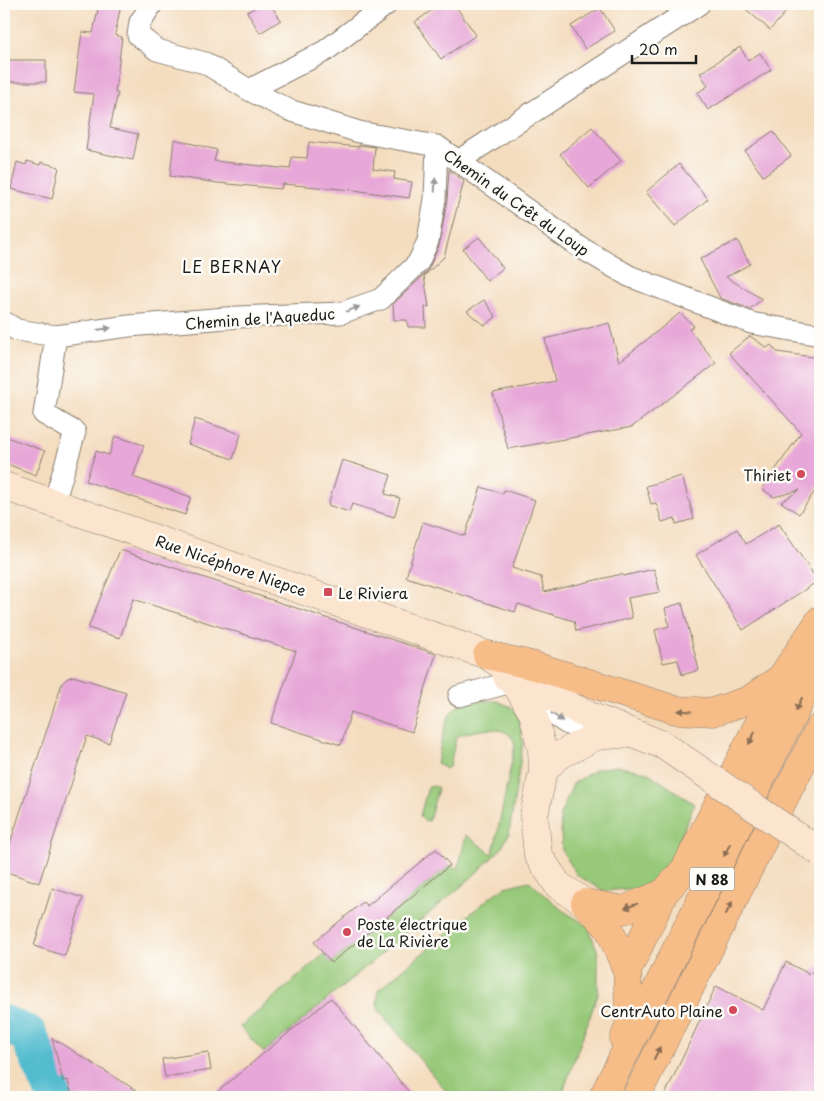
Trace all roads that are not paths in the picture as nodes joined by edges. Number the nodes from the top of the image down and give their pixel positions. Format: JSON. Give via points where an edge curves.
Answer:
{"nodes":[{"id":1,"x":152,"y":4,"type":"edge"},
{"id":2,"x":387,"y":4,"type":"edge"},
{"id":3,"x":699,"y":4,"type":"edge"},
{"id":4,"x":249,"y":90,"type":"junction"},
{"id":5,"x":436,"y":146,"type":"junction"},
{"id":6,"x":458,"y":161,"type":"junction"},
{"id":7,"x":4,"y":322,"type":"edge"},
{"id":8,"x":820,"y":335,"type":"edge"},
{"id":9,"x":56,"y":336,"type":"junction"},
{"id":10,"x":4,"y":486,"type":"edge"},
{"id":11,"x":54,"y":503,"type":"junction"},
{"id":12,"x":820,"y":620,"type":"edge"},
{"id":13,"x":487,"y":655,"type":"junction"},
{"id":14,"x":820,"y":660,"type":"edge"},
{"id":15,"x":782,"y":678,"type":"junction"},
{"id":16,"x":517,"y":687,"type":"junction"},
{"id":17,"x":459,"y":696,"type":"dead end"},
{"id":18,"x":820,"y":727,"type":"edge"},
{"id":19,"x":632,"y":733,"type":"junction"},
{"id":20,"x":596,"y":736,"type":"junction"},
{"id":21,"x":543,"y":772,"type":"junction"},
{"id":22,"x":820,"y":852,"type":"edge"},
{"id":23,"x":664,"y":893,"type":"junction"},
{"id":24,"x":585,"y":903,"type":"junction"},
{"id":25,"x":627,"y":971,"type":"junction"},
{"id":26,"x":605,"y":1095,"type":"edge"},
{"id":27,"x":636,"y":1097,"type":"edge"}],
"edges":[{"from":1,"to":4,"type":"street","name":"Chemin du Crêt du Loup","via":[[140,22],[138,35],[156,50],[204,63]]},
{"from":2,"to":4,"type":"street","via":[[325,52]]},
{"from":3,"to":6,"type":"street"},
{"from":4,"to":5,"type":"street","name":"Chemin du Crêt du Loup","via":[[290,110],[358,132]]},
{"from":5,"to":6,"type":"street","name":"Chemin du Crêt du Loup"},
{"from":9,"to":5,"type":"street","name":"Chemin de l'Aqueduc","one_way":true,"via":[[238,317],[341,313],[382,298],[418,263],[428,241],[435,199]]},
{"from":6,"to":8,"type":"street","name":"Chemin du Crêt du Loup","via":[[578,246],[629,276],[750,323]]},
{"from":7,"to":9,"type":"street","name":"Chemin de l'Aqueduc","via":[[17,330]]},
{"from":9,"to":11,"type":"street","via":[[44,414],[74,432]]},
{"from":10,"to":11,"type":"street","name":"Rue Nicéphore Niepce"},
{"from":11,"to":13,"type":"street","name":"Rue Nicéphore Niepce"},
{"from":12,"to":15,"type":"highway"},
{"from":15,"to":13,"type":"highway","one_way":true,"via":[[749,700],[713,712],[676,710],[535,666]]},
{"from":13,"to":16,"type":"street"},
{"from":13,"to":19,"type":"street","via":[[532,686],[587,715]]},
{"from":14,"to":26,"type":"highway","number":"N 88","one_way":true},
{"from":15,"to":23,"type":"highway","one_way":true,"via":[[685,869]]},
{"from":16,"to":17,"type":"street"},
{"from":16,"to":20,"type":"street","one_way":true,"via":[[566,723]]},
{"from":16,"to":21,"type":"street","via":[[533,713],[542,749]]},
{"from":27,"to":18,"type":"highway","number":"N 88","one_way":true},
{"from":19,"to":20,"type":"street"},
{"from":19,"to":22,"type":"street","bridge":true,"via":[[663,745]]},
{"from":20,"to":21,"type":"street","via":[[556,757]]},
{"from":21,"to":24,"type":"street","via":[[534,816],[538,855],[558,885]]},
{"from":23,"to":24,"type":"highway","one_way":true,"via":[[624,910]]},
{"from":23,"to":25,"type":"highway"},
{"from":24,"to":25,"type":"highway","via":[[609,928]]},
{"from":25,"to":26,"type":"highway","via":[[630,1022]]}]}
